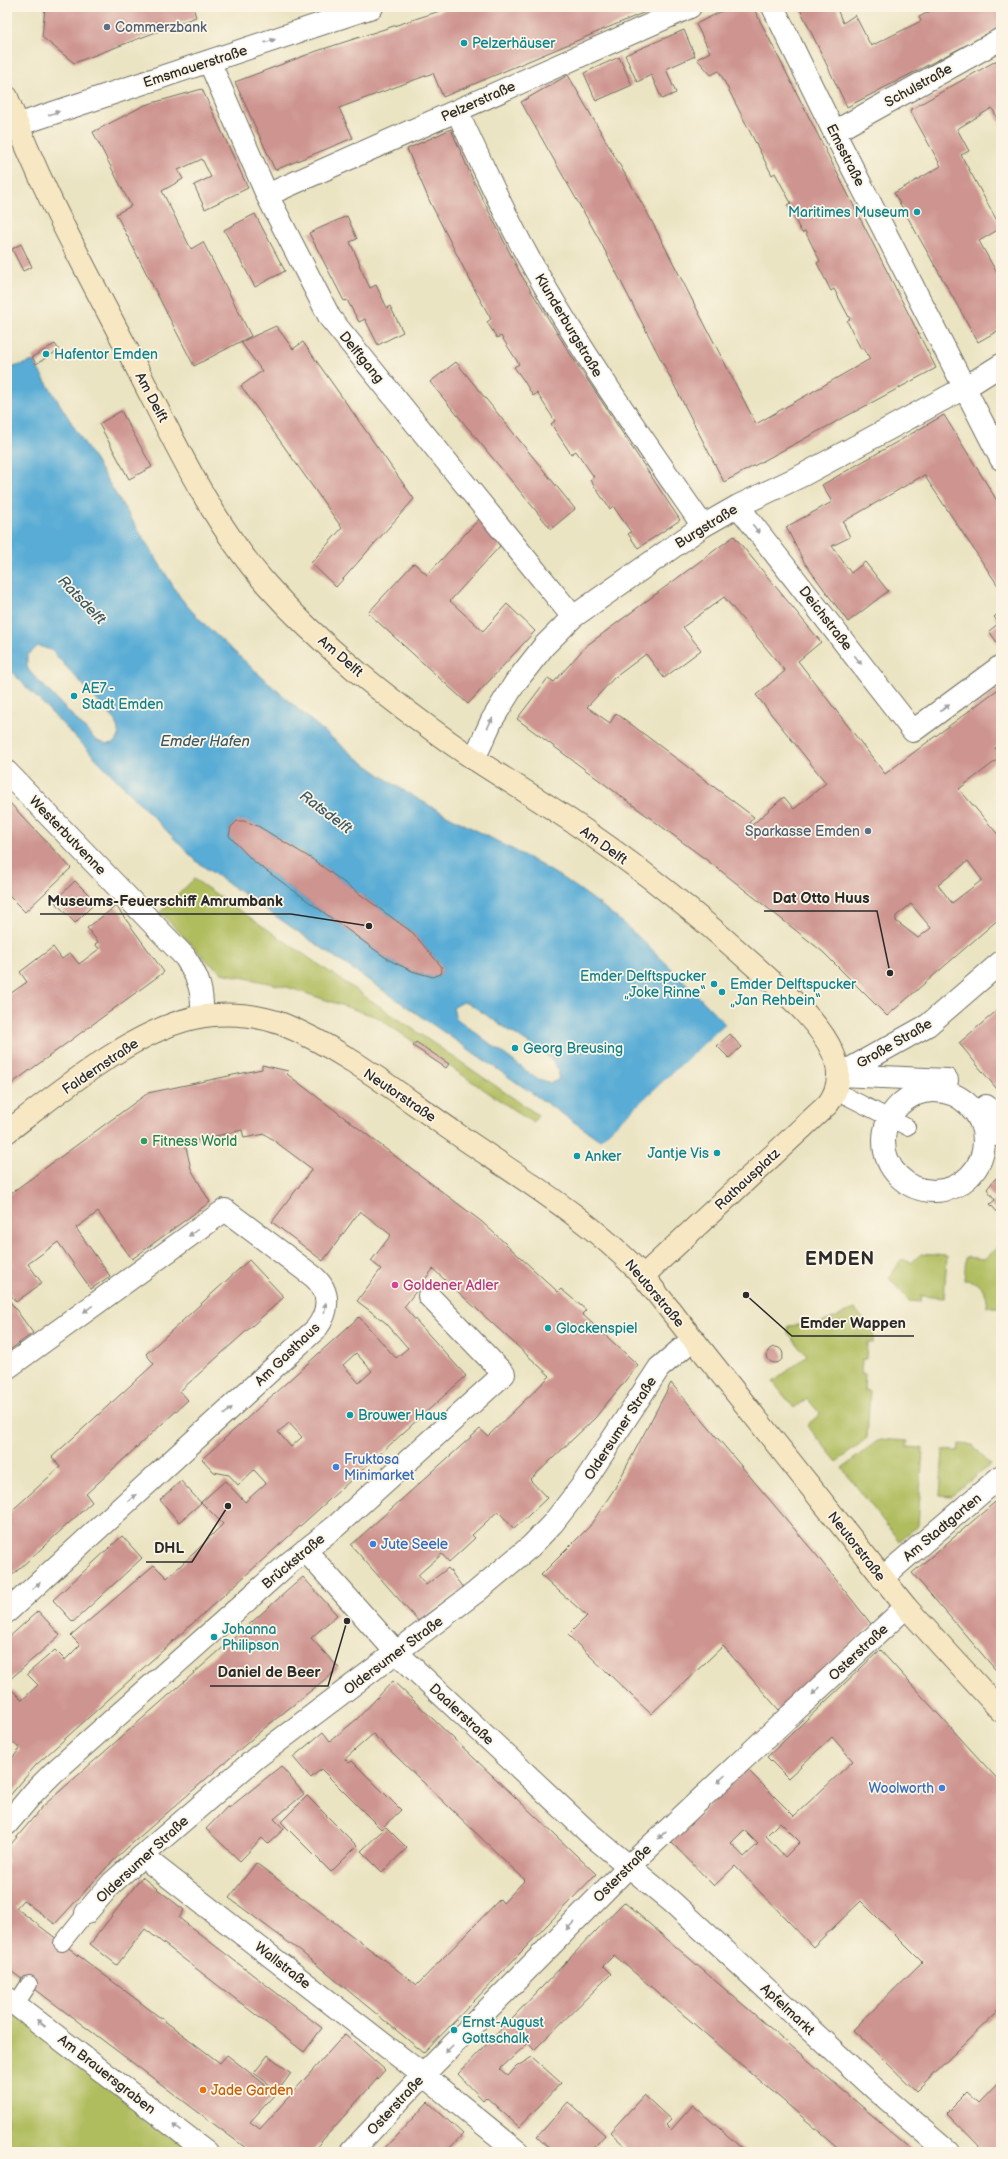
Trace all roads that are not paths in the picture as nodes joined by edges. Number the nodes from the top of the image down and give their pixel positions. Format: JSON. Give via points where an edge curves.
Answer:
{"nodes":[{"id":1,"x":372,"y":7,"type":"edge"},
{"id":2,"x":690,"y":7,"type":"edge"},
{"id":3,"x":773,"y":7,"type":"edge"},
{"id":4,"x":1001,"y":38,"type":"edge"},
{"id":5,"x":208,"y":61,"type":"junction"},
{"id":6,"x":7,"y":97,"type":"edge"},
{"id":7,"x":457,"y":111,"type":"junction"},
{"id":8,"x":17,"y":126,"type":"junction"},
{"id":9,"x":834,"y":132,"type":"junction"},
{"id":10,"x":267,"y":195,"type":"junction"},
{"id":11,"x":1001,"y":365,"type":"edge"},
{"id":12,"x":966,"y":387,"type":"junction"},
{"id":13,"x":1001,"y":459,"type":"edge"},
{"id":14,"x":738,"y":506,"type":"junction"},
{"id":15,"x":703,"y":526,"type":"junction"},
{"id":16,"x":573,"y":617,"type":"junction"},
{"id":17,"x":1001,"y":666,"type":"edge"},
{"id":18,"x":474,"y":759,"type":"junction"},
{"id":19,"x":7,"y":772,"type":"edge"},
{"id":20,"x":1001,"y":962,"type":"edge"},
{"id":21,"x":202,"y":1016,"type":"junction"},
{"id":22,"x":837,"y":1083,"type":"junction"},
{"id":23,"x":898,"y":1123,"type":"junction"},
{"id":24,"x":7,"y":1132,"type":"edge"},
{"id":25,"x":1001,"y":1136,"type":"edge"},
{"id":26,"x":643,"y":1276,"type":"junction"},
{"id":27,"x":429,"y":1296,"type":"dead end"},
{"id":28,"x":698,"y":1346,"type":"junction"},
{"id":29,"x":7,"y":1368,"type":"edge"},
{"id":30,"x":1001,"y":1476,"type":"edge"},
{"id":31,"x":305,"y":1550,"type":"junction"},
{"id":32,"x":882,"y":1578,"type":"junction"},
{"id":33,"x":906,"y":1607,"type":"junction"},
{"id":34,"x":7,"y":1612,"type":"edge"},
{"id":35,"x":396,"y":1652,"type":"junction"},
{"id":36,"x":1001,"y":1711,"type":"edge"},
{"id":37,"x":7,"y":1824,"type":"edge"},
{"id":38,"x":142,"y":1856,"type":"junction"},
{"id":39,"x":628,"y":1867,"type":"junction"},
{"id":40,"x":86,"y":1913,"type":"joint"},
{"id":41,"x":62,"y":1943,"type":"dead end"},
{"id":42,"x":28,"y":1984,"type":"dead end"},
{"id":43,"x":11,"y":2001,"type":"edge"},
{"id":44,"x":423,"y":2075,"type":"junction"},
{"id":45,"x":207,"y":2152,"type":"edge"},
{"id":46,"x":351,"y":2152,"type":"edge"},
{"id":47,"x":518,"y":2152,"type":"edge"},
{"id":48,"x":948,"y":2152,"type":"edge"}],
"edges":[{"from":5,"to":1,"type":"street","name":"Emsmauerstraße","one_way":true},
{"from":2,"to":7,"type":"street","name":"Pelzerstraße"},
{"from":3,"to":9,"type":"street","name":"Emsstraße"},
{"from":4,"to":9,"type":"street","name":"Schulstraße"},
{"from":8,"to":5,"type":"street","name":"Emsmauerstraße","one_way":true},
{"from":5,"to":10,"type":"street","name":"Delftgang"},
{"from":6,"to":8,"type":"street","name":"Am Delft"},
{"from":7,"to":10,"type":"street","name":"Pelzerstraße"},
{"from":7,"to":15,"type":"street","name":"Klunderburgstraße","via":[[494,192],[536,271],[586,355]]},
{"from":8,"to":18,"type":"street","name":"Am Delft","via":[[38,174],[176,444],[219,520],[246,559],[285,604],[329,646],[397,703]]},
{"from":9,"to":12,"type":"street","name":"Emsstraße"},
{"from":10,"to":16,"type":"street","name":"Delftgang","via":[[330,318]]},
{"from":11,"to":12,"type":"street","name":"Burgstraße"},
{"from":12,"to":13,"type":"street","name":"Emsstraße"},
{"from":12,"to":14,"type":"street","name":"Burgstraße","via":[[803,475]]},
{"from":14,"to":15,"type":"street","name":"Burgstraße"},
{"from":14,"to":17,"type":"street","name":"Deichstraße","one_way":true,"via":[[913,731]]},
{"from":15,"to":16,"type":"street","name":"Burgstraße"},
{"from":18,"to":16,"type":"street","name":"Burgstraße","one_way":true,"via":[[492,720],[515,683],[544,646]]},
{"from":18,"to":22,"type":"street","name":"Am Delft","via":[[592,834],[719,934],[816,1027],[832,1052]]},
{"from":19,"to":21,"type":"street","name":"Westerbutvenne","via":[[185,957],[199,982],[203,999]]},
{"from":20,"to":22,"type":"street","name":"Große Straße","via":[[928,1025]]},
{"from":21,"to":24,"type":"street","name":"Faldernstraße","via":[[181,1020],[121,1050]]},
{"from":21,"to":26,"type":"street","name":"Neutorstraße","via":[[218,1014],[263,1019],[280,1023],[315,1040],[378,1079],[579,1219],[612,1245]]},
{"from":22,"to":23,"type":"lane"},
{"from":22,"to":25,"type":"street","via":[[939,1078],[952,1081],[972,1091],[981,1099]]},
{"from":22,"to":26,"type":"street","name":"Rathausplatz","via":[[824,1110]]},
{"from":23,"to":23,"type":"street","via":[[902,1103],[919,1093],[934,1091],[953,1094],[969,1105],[980,1121],[984,1140],[981,1159],[971,1175],[955,1186],[932,1191],[913,1186],[898,1175],[888,1159],[884,1136]]},
{"from":26,"to":28,"type":"street","name":"Neutorstraße"},
{"from":27,"to":31,"type":"street","name":"Brückstraße","via":[[504,1374],[336,1526]]},
{"from":28,"to":32,"type":"street","name":"Neutorstraße"},
{"from":28,"to":35,"type":"street","name":"Oldersumer Straße","via":[[659,1368],[581,1487],[532,1546]]},
{"from":34,"to":29,"type":"street","name":"Am Gasthaus","one_way":true,"via":[[316,1329],[325,1314],[325,1293],[314,1277],[225,1210]]},
{"from":30,"to":32,"type":"street","name":"Am Stadtgarten"},
{"from":31,"to":35,"type":"street","name":"Daalerstraße"},
{"from":31,"to":37,"type":"street","name":"Brückstraße","via":[[53,1773]]},
{"from":32,"to":33,"type":"street","name":"Neutorstraße"},
{"from":33,"to":36,"type":"street","name":"Neutorstraße"},
{"from":33,"to":39,"type":"street","name":"Osterstraße","one_way":true},
{"from":35,"to":38,"type":"street","name":"Oldersumer Straße","via":[[256,1758]]},
{"from":35,"to":39,"type":"street","name":"Daalerstraße"},
{"from":38,"to":40,"type":"street","name":"Oldersumer Straße","via":[[112,1883]]},
{"from":38,"to":44,"type":"street","name":"Wallstraße"},
{"from":39,"to":44,"type":"street","name":"Osterstraße","one_way":true},
{"from":39,"to":48,"type":"street","name":"Apfelmarkt","via":[[671,1901],[875,2089]]},
{"from":40,"to":41,"type":"lane","name":"Oldersumer Straße"},
{"from":42,"to":43,"type":"lane"},
{"from":45,"to":43,"type":"street","name":"Am Brauersgraben","one_way":true},
{"from":44,"to":46,"type":"street","name":"Osterstraße"},
{"from":44,"to":47,"type":"street","name":"Wallstraße"}]}
